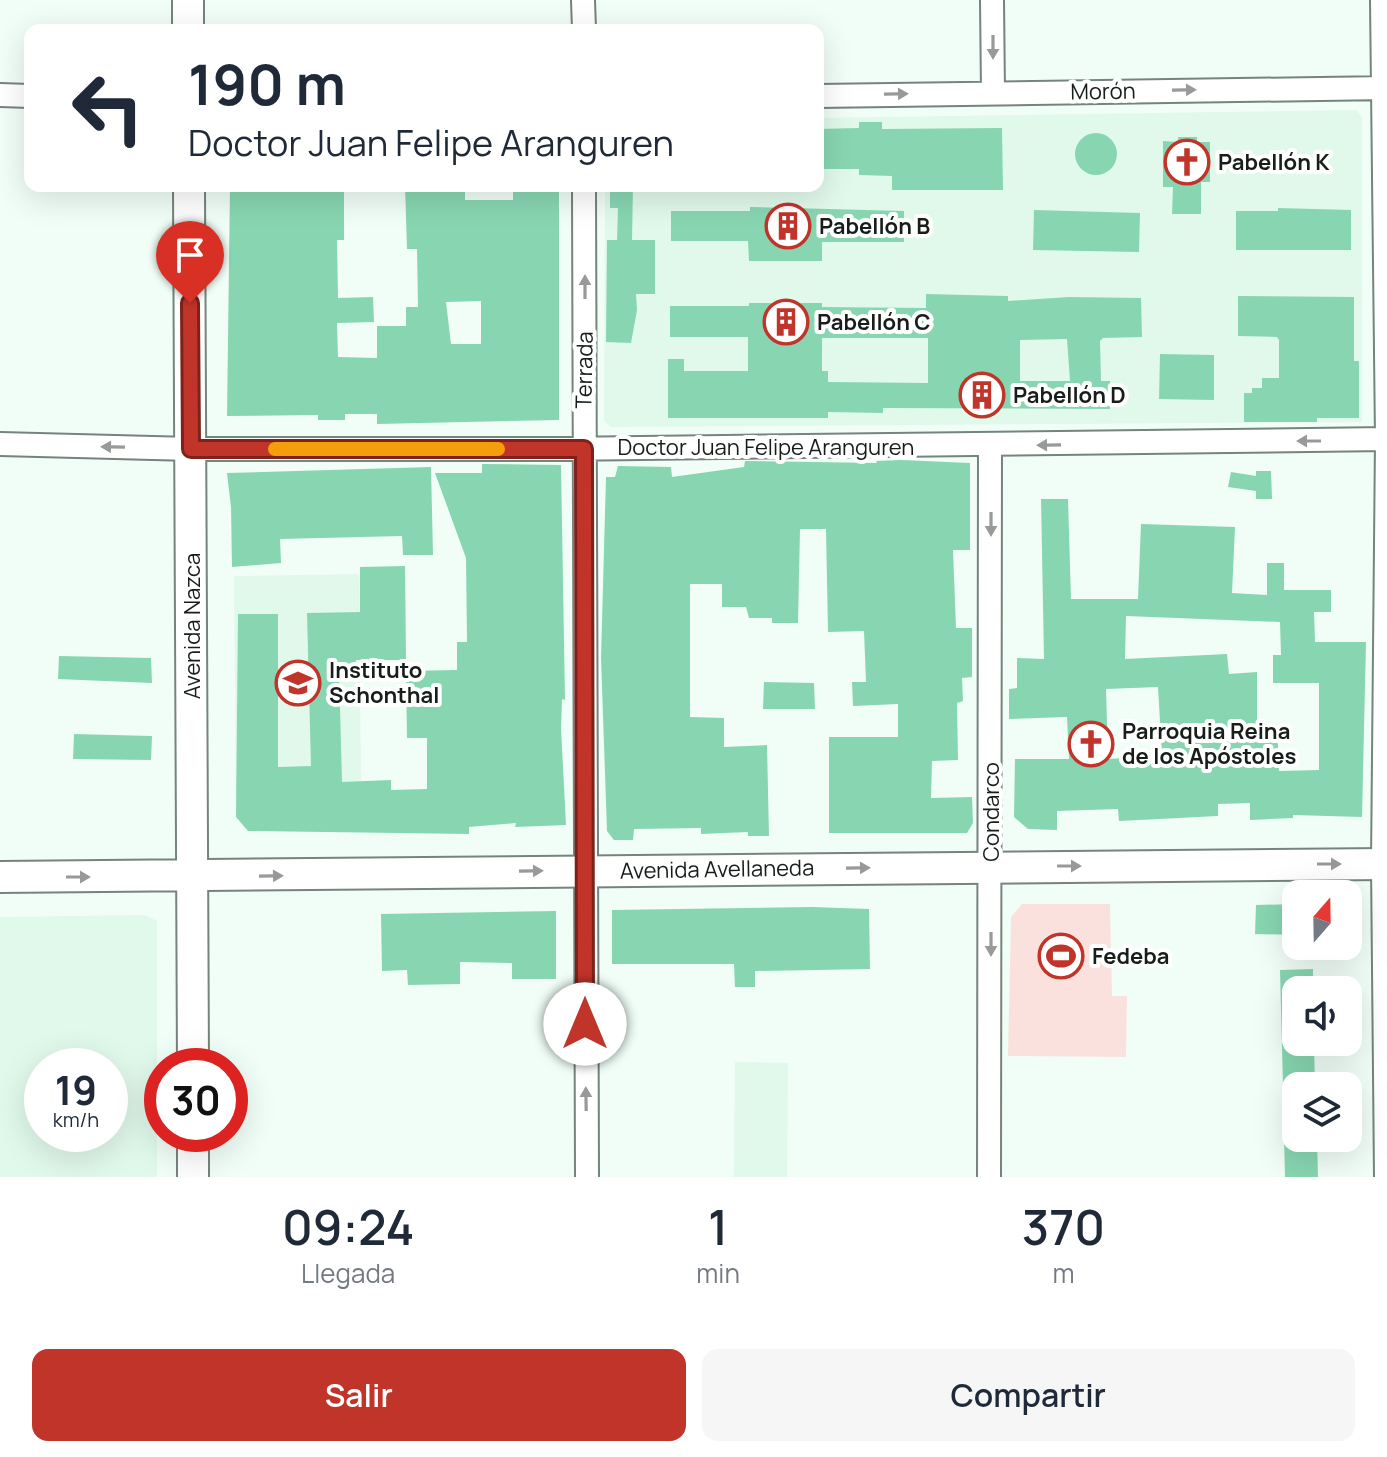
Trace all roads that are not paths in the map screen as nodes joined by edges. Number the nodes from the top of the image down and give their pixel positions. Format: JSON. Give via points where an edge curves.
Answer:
{"nodes":[{"id":1,"x":188,"y":0,"type":"edge"},
{"id":2,"x":583,"y":0,"type":"edge"},
{"id":3,"x":992,"y":0,"type":"edge"},
{"id":4,"x":1382,"y":0,"type":"edge"},
{"id":5,"x":188,"y":24,"type":"edge"},
{"id":6,"x":584,"y":24,"type":"edge"},
{"id":7,"x":1384,"y":88,"type":"edge"},
{"id":8,"x":993,"y":93,"type":"junction"},
{"id":9,"x":0,"y":95,"type":"edge"},
{"id":10,"x":24,"y":96,"type":"edge"},
{"id":11,"x":824,"y":96,"type":"edge"},
{"id":12,"x":189,"y":192,"type":"edge"},
{"id":13,"x":584,"y":192,"type":"edge"},
{"id":14,"x":1387,"y":439,"type":"edge"},
{"id":15,"x":0,"y":444,"type":"edge"},
{"id":16,"x":990,"y":446,"type":"junction"},
{"id":17,"x":191,"y":449,"type":"junction"},
{"id":18,"x":584,"y":449,"type":"junction"},
{"id":19,"x":1385,"y":864,"type":"edge"},
{"id":20,"x":991,"y":866,"type":"junction"},
{"id":21,"x":584,"y":871,"type":"junction"},
{"id":22,"x":0,"y":877,"type":"edge"},
{"id":23,"x":193,"y":877,"type":"junction"},
{"id":24,"x":193,"y":1048,"type":"edge"},
{"id":25,"x":193,"y":1152,"type":"edge"},
{"id":26,"x":193,"y":1177,"type":"edge"},
{"id":27,"x":587,"y":1177,"type":"edge"},
{"id":28,"x":989,"y":1177,"type":"edge"},
{"id":29,"x":1386,"y":1177,"type":"edge"}],
"edges":[{"from":1,"to":5,"type":"main road"},
{"from":2,"to":6,"type":"street"},
{"from":3,"to":8,"type":"street","one_way":true},
{"from":4,"to":7,"type":"street"},
{"from":8,"to":7,"type":"street","name":"Morón","one_way":true},
{"from":7,"to":14,"type":"street"},
{"from":11,"to":8,"type":"street","name":"Morón","one_way":true},
{"from":9,"to":10,"type":"street"},
{"from":12,"to":17,"type":"main road","name":"Avenida Nazca"},
{"from":18,"to":13,"type":"street","name":"Terrada","one_way":true},
{"from":14,"to":16,"type":"street","name":"Doctor Juan Felipe Aranguren","one_way":true},
{"from":14,"to":19,"type":"street"},
{"from":17,"to":15,"type":"street","name":"Doctor Juan Felipe Aranguren","one_way":true},
{"from":16,"to":18,"type":"street","name":"Doctor Juan Felipe Aranguren"},
{"from":16,"to":20,"type":"street","name":"Condarco","one_way":true},
{"from":17,"to":18,"type":"street","name":"Doctor Juan Felipe Aranguren"},
{"from":17,"to":23,"type":"main road","name":"Avenida Nazca"},
{"from":18,"to":21,"type":"street","name":"Terrada"},
{"from":20,"to":19,"type":"main road","name":"Avenida Avellaneda","one_way":true},
{"from":19,"to":29,"type":"street"},
{"from":21,"to":20,"type":"main road","name":"Avenida Avellaneda","one_way":true},
{"from":20,"to":28,"type":"street","name":"Condarco","one_way":true},
{"from":23,"to":21,"type":"main road","name":"Avenida Avellaneda","one_way":true},
{"from":27,"to":21,"type":"street","name":"Terrada","one_way":true},
{"from":22,"to":23,"type":"main road","name":"Avenida Avellaneda","one_way":true},
{"from":23,"to":24,"type":"main road","name":"Avenida Nazca"},
{"from":25,"to":26,"type":"main road"}]}
